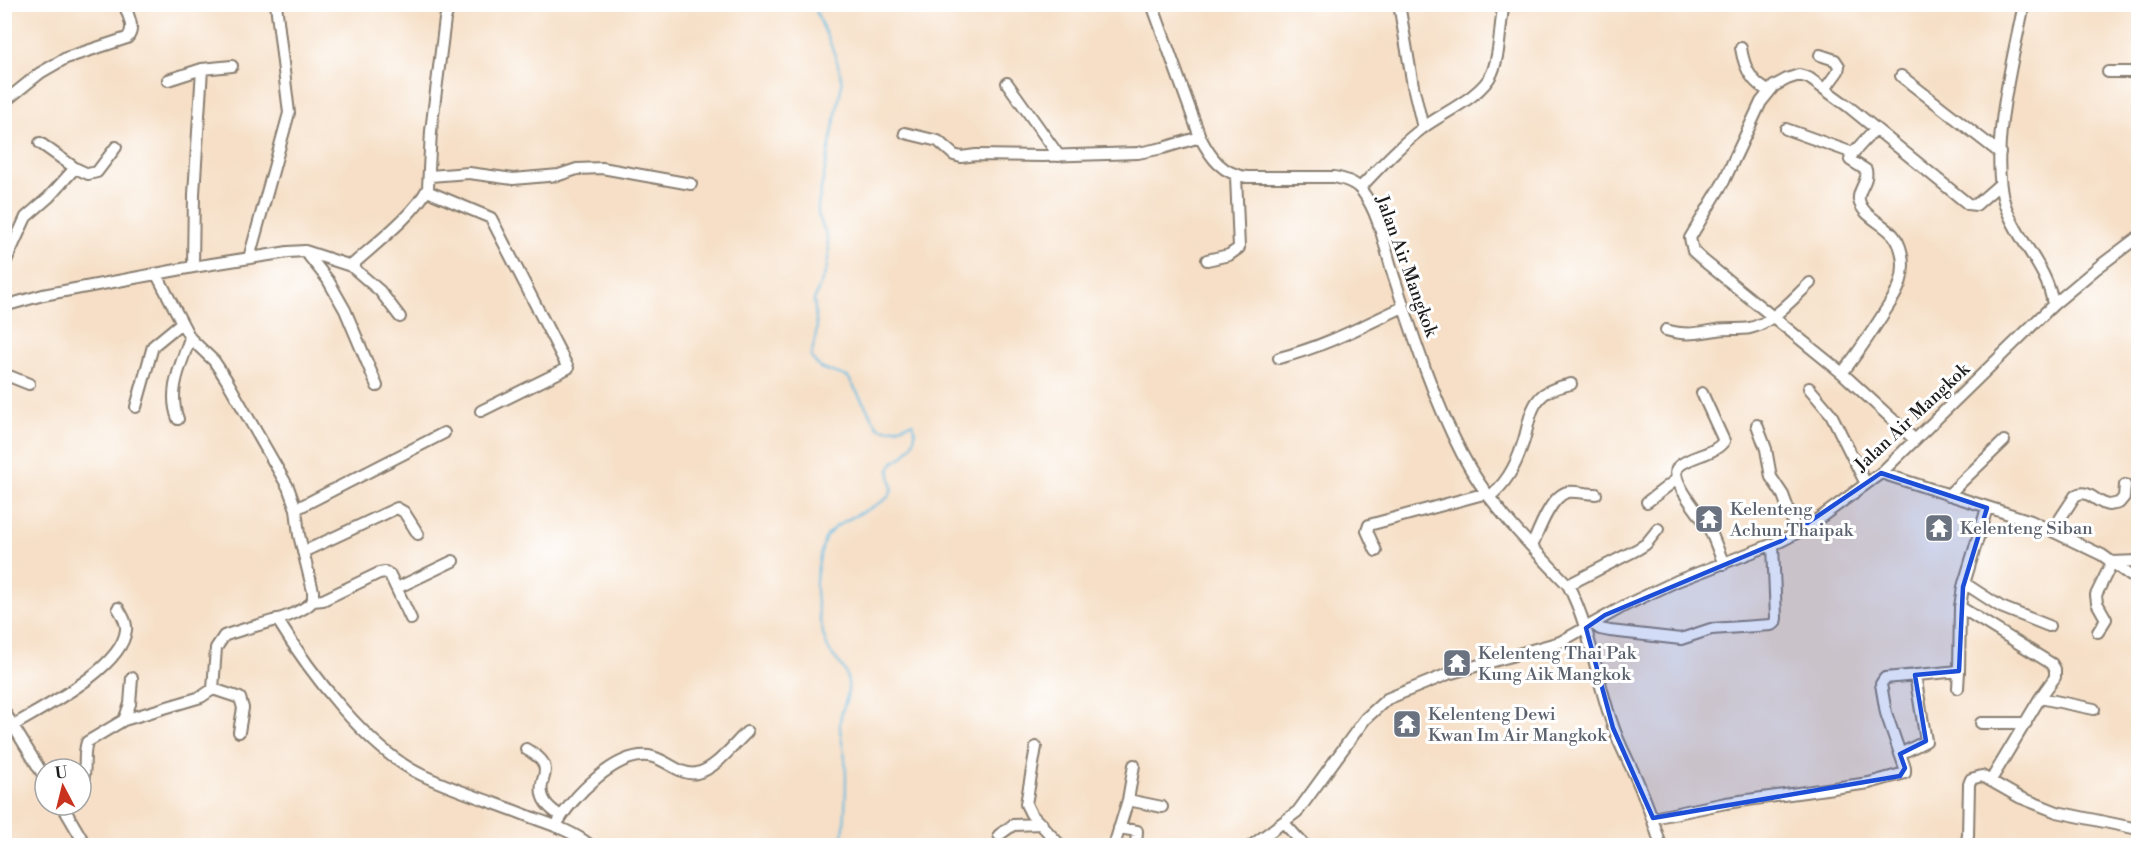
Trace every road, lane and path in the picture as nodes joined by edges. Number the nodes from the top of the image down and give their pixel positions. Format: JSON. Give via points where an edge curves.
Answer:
{"nodes":[{"id":1,"x":124,"y":4,"type":"edge"},
{"id":2,"x":276,"y":4,"type":"edge"},
{"id":3,"x":450,"y":4,"type":"edge"},
{"id":4,"x":1152,"y":4,"type":"edge"},
{"id":5,"x":1399,"y":4,"type":"edge"},
{"id":6,"x":1504,"y":4,"type":"edge"},
{"id":7,"x":2024,"y":4,"type":"edge"},
{"id":8,"x":1741,"y":48,"type":"dead end"},
{"id":9,"x":1820,"y":56,"type":"dead end"},
{"id":10,"x":232,"y":66,"type":"dead end"},
{"id":11,"x":202,"y":69,"type":"junction"},
{"id":12,"x":2108,"y":72,"type":"dead end"},
{"id":13,"x":2139,"y":72,"type":"edge"},
{"id":14,"x":1901,"y":76,"type":"dead end"},
{"id":15,"x":168,"y":80,"type":"dead end"},
{"id":16,"x":1007,"y":83,"type":"dead end"},
{"id":17,"x":1825,"y":89,"type":"junction"},
{"id":18,"x":1769,"y":91,"type":"junction"},
{"id":19,"x":4,"y":102,"type":"edge"},
{"id":20,"x":1423,"y":128,"type":"junction"},
{"id":21,"x":1786,"y":129,"type":"dead end"},
{"id":22,"x":1875,"y":129,"type":"junction"},
{"id":23,"x":905,"y":133,"type":"dead end"},
{"id":24,"x":1200,"y":137,"type":"junction"},
{"id":25,"x":40,"y":143,"type":"dead end"},
{"id":26,"x":116,"y":147,"type":"dead end"},
{"id":27,"x":1852,"y":153,"type":"junction"},
{"id":28,"x":2000,"y":153,"type":"junction"},
{"id":29,"x":1059,"y":156,"type":"junction"},
{"id":30,"x":75,"y":168,"type":"junction"},
{"id":31,"x":430,"y":176,"type":"junction"},
{"id":32,"x":1236,"y":176,"type":"junction"},
{"id":33,"x":691,"y":184,"type":"dead end"},
{"id":34,"x":2000,"y":184,"type":"junction"},
{"id":35,"x":1360,"y":188,"type":"junction"},
{"id":36,"x":426,"y":191,"type":"junction"},
{"id":37,"x":2139,"y":237,"type":"edge"},
{"id":38,"x":305,"y":251,"type":"junction"},
{"id":39,"x":249,"y":258,"type":"junction"},
{"id":40,"x":1207,"y":260,"type":"dead end"},
{"id":41,"x":5,"y":261,"type":"edge"},
{"id":42,"x":351,"y":266,"type":"junction"},
{"id":43,"x":193,"y":267,"type":"junction"},
{"id":44,"x":157,"y":275,"type":"junction"},
{"id":45,"x":1810,"y":283,"type":"dead end"},
{"id":46,"x":2053,"y":305,"type":"junction"},
{"id":47,"x":4,"y":306,"type":"edge"},
{"id":48,"x":1403,"y":307,"type":"junction"},
{"id":49,"x":1773,"y":316,"type":"junction"},
{"id":50,"x":400,"y":317,"type":"dead end"},
{"id":51,"x":181,"y":322,"type":"junction"},
{"id":52,"x":1666,"y":330,"type":"dead end"},
{"id":53,"x":190,"y":338,"type":"junction"},
{"id":54,"x":1279,"y":358,"type":"dead end"},
{"id":55,"x":1842,"y":373,"type":"junction"},
{"id":56,"x":4,"y":374,"type":"edge"},
{"id":57,"x":29,"y":384,"type":"dead end"},
{"id":58,"x":1571,"y":384,"type":"dead end"},
{"id":59,"x":377,"y":386,"type":"dead end"},
{"id":60,"x":1809,"y":388,"type":"dead end"},
{"id":61,"x":1702,"y":393,"type":"dead end"},
{"id":62,"x":136,"y":406,"type":"dead end"},
{"id":63,"x":481,"y":411,"type":"dead end"},
{"id":64,"x":178,"y":419,"type":"dead end"},
{"id":65,"x":1757,"y":425,"type":"dead end"},
{"id":66,"x":444,"y":433,"type":"dead end"},
{"id":67,"x":1915,"y":440,"type":"junction"},
{"id":68,"x":2004,"y":441,"type":"dead end"},
{"id":69,"x":1881,"y":473,"type":"junction"},
{"id":70,"x":1677,"y":479,"type":"junction"},
{"id":71,"x":1866,"y":484,"type":"junction"},
{"id":72,"x":2125,"y":485,"type":"dead end"},
{"id":73,"x":1596,"y":494,"type":"dead end"},
{"id":74,"x":1488,"y":495,"type":"junction"},
{"id":75,"x":1948,"y":495,"type":"junction"},
{"id":76,"x":1647,"y":502,"type":"dead end"},
{"id":77,"x":1987,"y":508,"type":"junction"},
{"id":78,"x":296,"y":509,"type":"junction"},
{"id":79,"x":1658,"y":529,"type":"dead end"},
{"id":80,"x":2052,"y":531,"type":"junction"},
{"id":81,"x":1797,"y":533,"type":"junction"},
{"id":82,"x":418,"y":534,"type":"dead end"},
{"id":83,"x":1773,"y":545,"type":"junction"},
{"id":84,"x":1532,"y":546,"type":"junction"},
{"id":85,"x":1376,"y":551,"type":"dead end"},
{"id":86,"x":303,"y":552,"type":"junction"},
{"id":87,"x":453,"y":561,"type":"dead end"},
{"id":88,"x":2139,"y":561,"type":"edge"},
{"id":89,"x":2112,"y":562,"type":"junction"},
{"id":90,"x":1724,"y":564,"type":"junction"},
{"id":91,"x":2139,"y":581,"type":"edge"},
{"id":92,"x":1964,"y":583,"type":"junction"},
{"id":93,"x":1568,"y":585,"type":"junction"},
{"id":94,"x":397,"y":588,"type":"junction"},
{"id":95,"x":313,"y":601,"type":"junction"},
{"id":96,"x":1960,"y":607,"type":"junction"},
{"id":97,"x":118,"y":608,"type":"dead end"},
{"id":98,"x":277,"y":619,"type":"junction"},
{"id":99,"x":411,"y":619,"type":"dead end"},
{"id":100,"x":1590,"y":626,"type":"junction"},
{"id":101,"x":2049,"y":626,"type":"dead end"},
{"id":102,"x":2098,"y":632,"type":"dead end"},
{"id":103,"x":1959,"y":671,"type":"junction"},
{"id":104,"x":1915,"y":675,"type":"junction"},
{"id":105,"x":132,"y":678,"type":"dead end"},
{"id":106,"x":1958,"y":688,"type":"dead end"},
{"id":107,"x":213,"y":689,"type":"junction"},
{"id":108,"x":2040,"y":698,"type":"junction"},
{"id":109,"x":2094,"y":709,"type":"dead end"},
{"id":110,"x":4,"y":711,"type":"edge"},
{"id":111,"x":123,"y":720,"type":"junction"},
{"id":112,"x":1981,"y":723,"type":"dead end"},
{"id":113,"x":2026,"y":723,"type":"junction"},
{"id":114,"x":9,"y":727,"type":"edge"},
{"id":115,"x":239,"y":732,"type":"dead end"},
{"id":116,"x":747,"y":732,"type":"dead end"},
{"id":117,"x":1036,"y":747,"type":"dead end"},
{"id":118,"x":526,"y":749,"type":"dead end"},
{"id":119,"x":1900,"y":754,"type":"junction"},
{"id":120,"x":84,"y":757,"type":"edge"},
{"id":121,"x":33,"y":761,"type":"edge"},
{"id":122,"x":1134,"y":765,"type":"dead end"},
{"id":123,"x":1991,"y":780,"type":"junction"},
{"id":124,"x":1128,"y":800,"type":"junction"},
{"id":125,"x":1162,"y":807,"type":"dead end"},
{"id":126,"x":69,"y":817,"type":"edge"},
{"id":127,"x":1653,"y":818,"type":"junction"},
{"id":128,"x":559,"y":821,"type":"junction"},
{"id":129,"x":1284,"y":823,"type":"junction"},
{"id":130,"x":1042,"y":824,"type":"junction"},
{"id":131,"x":1119,"y":828,"type":"junction"},
{"id":132,"x":2139,"y":829,"type":"edge"},
{"id":133,"x":999,"y":835,"type":"dead end"},
{"id":134,"x":86,"y":846,"type":"edge"},
{"id":135,"x":591,"y":846,"type":"edge"},
{"id":136,"x":1061,"y":846,"type":"edge"},
{"id":137,"x":1114,"y":846,"type":"edge"},
{"id":138,"x":1136,"y":846,"type":"edge"},
{"id":139,"x":1251,"y":846,"type":"edge"},
{"id":140,"x":1305,"y":846,"type":"edge"},
{"id":141,"x":1660,"y":846,"type":"edge"},
{"id":142,"x":1965,"y":846,"type":"edge"}],
"edges":[{"from":1,"to":19,"type":"street","via":[[132,28],[127,38],[66,58]]},
{"from":2,"to":39,"type":"street","via":[[289,113]]},
{"from":3,"to":31,"type":"street","via":[[432,122]]},
{"from":4,"to":24,"type":"street"},
{"from":5,"to":20,"type":"street"},
{"from":6,"to":20,"type":"street","via":[[1488,80]]},
{"from":7,"to":28,"type":"street","via":[[2007,87]]},
{"from":8,"to":18,"type":"street","via":[[1752,79]]},
{"from":9,"to":17,"type":"street","via":[[1835,60],[1839,66]]},
{"from":10,"to":11,"type":"street"},
{"from":11,"to":15,"type":"street"},
{"from":11,"to":43,"type":"street"},
{"from":12,"to":13,"type":"street"},
{"from":14,"to":28,"type":"street"},
{"from":16,"to":29,"type":"street"},
{"from":17,"to":18,"type":"street","via":[[1799,75]]},
{"from":17,"to":22,"type":"street"},
{"from":18,"to":49,"type":"street","via":[[1690,238],[1693,251]]},
{"from":20,"to":35,"type":"street"},
{"from":21,"to":27,"type":"street"},
{"from":22,"to":27,"type":"street"},
{"from":22,"to":34,"type":"street","via":[[1968,204],[1976,205]]},
{"from":23,"to":29,"type":"street","via":[[938,141],[957,157]]},
{"from":24,"to":29,"type":"street","via":[[1138,153]]},
{"from":24,"to":32,"type":"street","via":[[1210,156]]},
{"from":25,"to":30,"type":"street"},
{"from":26,"to":30,"type":"street","via":[[97,172],[88,174]]},
{"from":27,"to":55,"type":"street","via":[[1850,160],[1866,170],[1867,175],[1859,202],[1895,237],[1903,274],[1895,295]]},
{"from":28,"to":34,"type":"street"},
{"from":30,"to":41,"type":"street","via":[[26,217]]},
{"from":31,"to":33,"type":"street","via":[[469,173],[513,179],[602,168]]},
{"from":31,"to":36,"type":"street"},
{"from":32,"to":35,"type":"street","name":"Jalan Air Mangkok","via":[[1334,177]]},
{"from":32,"to":40,"type":"street","via":[[1239,248],[1229,255]]},
{"from":34,"to":46,"type":"street","via":[[2018,233],[2047,280]]},
{"from":35,"to":48,"type":"street","name":"Jalan Air Mangkok","via":[[1379,227]]},
{"from":36,"to":42,"type":"street","via":[[411,211]]},
{"from":36,"to":63,"type":"street","via":[[491,218],[568,368]]},
{"from":37,"to":46,"type":"street","name":"Jalan Air Mangkok"},
{"from":38,"to":39,"type":"street"},
{"from":38,"to":42,"type":"street"},
{"from":38,"to":59,"type":"street","via":[[345,310]]},
{"from":39,"to":43,"type":"street"},
{"from":42,"to":50,"type":"street","via":[[381,291]]},
{"from":43,"to":44,"type":"street"},
{"from":44,"to":47,"type":"street","via":[[43,295]]},
{"from":44,"to":51,"type":"street"},
{"from":45,"to":49,"type":"street"},
{"from":46,"to":67,"type":"street","name":"Jalan Air Mangkok"},
{"from":48,"to":54,"type":"street","via":[[1340,337]]},
{"from":48,"to":74,"type":"street","name":"Jalan Air Mangkok","via":[[1432,388],[1462,454]]},
{"from":49,"to":52,"type":"street","via":[[1748,328],[1691,335]]},
{"from":49,"to":55,"type":"street"},
{"from":51,"to":53,"type":"street"},
{"from":51,"to":62,"type":"street","via":[[153,346]]},
{"from":53,"to":64,"type":"street","via":[[175,381],[173,408]]},
{"from":53,"to":78,"type":"street","via":[[226,379],[288,487]]},
{"from":55,"to":67,"type":"street"},
{"from":56,"to":57,"type":"street"},
{"from":58,"to":74,"type":"street","via":[[1550,390],[1535,405],[1515,462],[1504,483]]},
{"from":60,"to":71,"type":"street","via":[[1831,414]]},
{"from":61,"to":70,"type":"street","via":[[1724,441],[1680,465]]},
{"from":65,"to":81,"type":"street","via":[[1771,477],[1783,495]]},
{"from":66,"to":78,"type":"street"},
{"from":67,"to":69,"type":"street","name":"Jalan Air Mangkok"},
{"from":68,"to":75,"type":"street"},
{"from":69,"to":71,"type":"street","name":"Jalan Air Mangkok"},
{"from":69,"to":75,"type":"street"},
{"from":70,"to":76,"type":"street"},
{"from":70,"to":90,"type":"street","via":[[1709,528]]},
{"from":71,"to":81,"type":"street","name":"Jalan Air Mangkok"},
{"from":72,"to":80,"type":"street","via":[[2120,503],[2109,505],[2079,493]]},
{"from":73,"to":84,"type":"street","via":[[1567,492],[1557,497]]},
{"from":74,"to":84,"type":"street","name":"Jalan Air Mangkok"},
{"from":74,"to":85,"type":"street","via":[[1369,525],[1367,531]]},
{"from":75,"to":77,"type":"street"},
{"from":77,"to":80,"type":"street"},
{"from":77,"to":92,"type":"street"},
{"from":78,"to":86,"type":"street"},
{"from":79,"to":93,"type":"street","via":[[1638,549]]},
{"from":80,"to":89,"type":"street"},
{"from":81,"to":83,"type":"street","name":"Jalan Air Mangkok"},
{"from":82,"to":86,"type":"street","via":[[397,508]]},
{"from":83,"to":90,"type":"street","name":"Jalan Air Mangkok"},
{"from":83,"to":100,"type":"street","via":[[1776,618],[1771,625],[1711,630],[1681,639]]},
{"from":84,"to":93,"type":"street","name":"Jalan Air Mangkok"},
{"from":86,"to":95,"type":"street"},
{"from":87,"to":94,"type":"street"},
{"from":88,"to":89,"type":"street"},
{"from":89,"to":91,"type":"street"},
{"from":89,"to":102,"type":"street","via":[[2096,595],[2106,619]]},
{"from":90,"to":100,"type":"street","name":"Jalan Air Mangkok","via":[[1626,604]]},
{"from":92,"to":96,"type":"street"},
{"from":92,"to":101,"type":"street","via":[[2001,607]]},
{"from":93,"to":100,"type":"street","name":"Jalan Air Mangkok"},
{"from":94,"to":95,"type":"street","via":[[385,572]]},
{"from":94,"to":99,"type":"street"},
{"from":95,"to":98,"type":"street"},
{"from":96,"to":103,"type":"street"},
{"from":96,"to":108,"type":"street","via":[[2052,664],[2055,677]]},
{"from":97,"to":114,"type":"street","via":[[127,632],[110,661],[90,678]]},
{"from":98,"to":107,"type":"street","via":[[231,633],[219,641]]},
{"from":98,"to":128,"type":"street","via":[[326,690],[400,763],[423,776]]},
{"from":100,"to":127,"type":"street","name":"Jalan Air Mangkok","via":[[1613,728]]},
{"from":100,"to":129,"type":"street","name":"Jalan Air Mangkok","via":[[1560,642],[1448,674],[1388,699],[1365,719],[1299,811]]},
{"from":103,"to":104,"type":"street"},
{"from":103,"to":106,"type":"street"},
{"from":104,"to":119,"type":"street","via":[[1926,741]]},
{"from":104,"to":119,"type":"street","via":[[1885,678],[1881,684]]},
{"from":105,"to":111,"type":"street","via":[[130,704]]},
{"from":107,"to":111,"type":"street","via":[[201,697]]},
{"from":107,"to":115,"type":"street","via":[[240,698],[243,708]]},
{"from":108,"to":109,"type":"street"},
{"from":108,"to":113,"type":"street"},
{"from":110,"to":114,"type":"street"},
{"from":111,"to":120,"type":"street","via":[[87,741]]},
{"from":112,"to":113,"type":"street"},
{"from":113,"to":123,"type":"street"},
{"from":114,"to":121,"type":"street"},
{"from":116,"to":128,"type":"street","via":[[697,773],[689,774],[653,757],[622,761],[606,769]]},
{"from":117,"to":130,"type":"street","via":[[1026,804]]},
{"from":118,"to":128,"type":"street","via":[[544,765],[544,801]]},
{"from":119,"to":127,"type":"street","via":[[1905,768],[1900,776]]},
{"from":122,"to":124,"type":"street"},
{"from":123,"to":132,"type":"street","via":[[2019,797],[2057,812]]},
{"from":123,"to":142,"type":"street","via":[[1982,776],[1971,779],[1969,784]]},
{"from":124,"to":125,"type":"street"},
{"from":124,"to":131,"type":"street"},
{"from":126,"to":134,"type":"street"},
{"from":127,"to":141,"type":"street","name":"Jalan Air Mangkok"},
{"from":128,"to":135,"type":"street"},
{"from":129,"to":139,"type":"street","name":"Jalan Air Mangkok"},
{"from":129,"to":140,"type":"street"},
{"from":130,"to":133,"type":"street","via":[[1013,825]]},
{"from":130,"to":136,"type":"street"},
{"from":131,"to":137,"type":"street"},
{"from":131,"to":138,"type":"street","via":[[1137,831]]}]}
